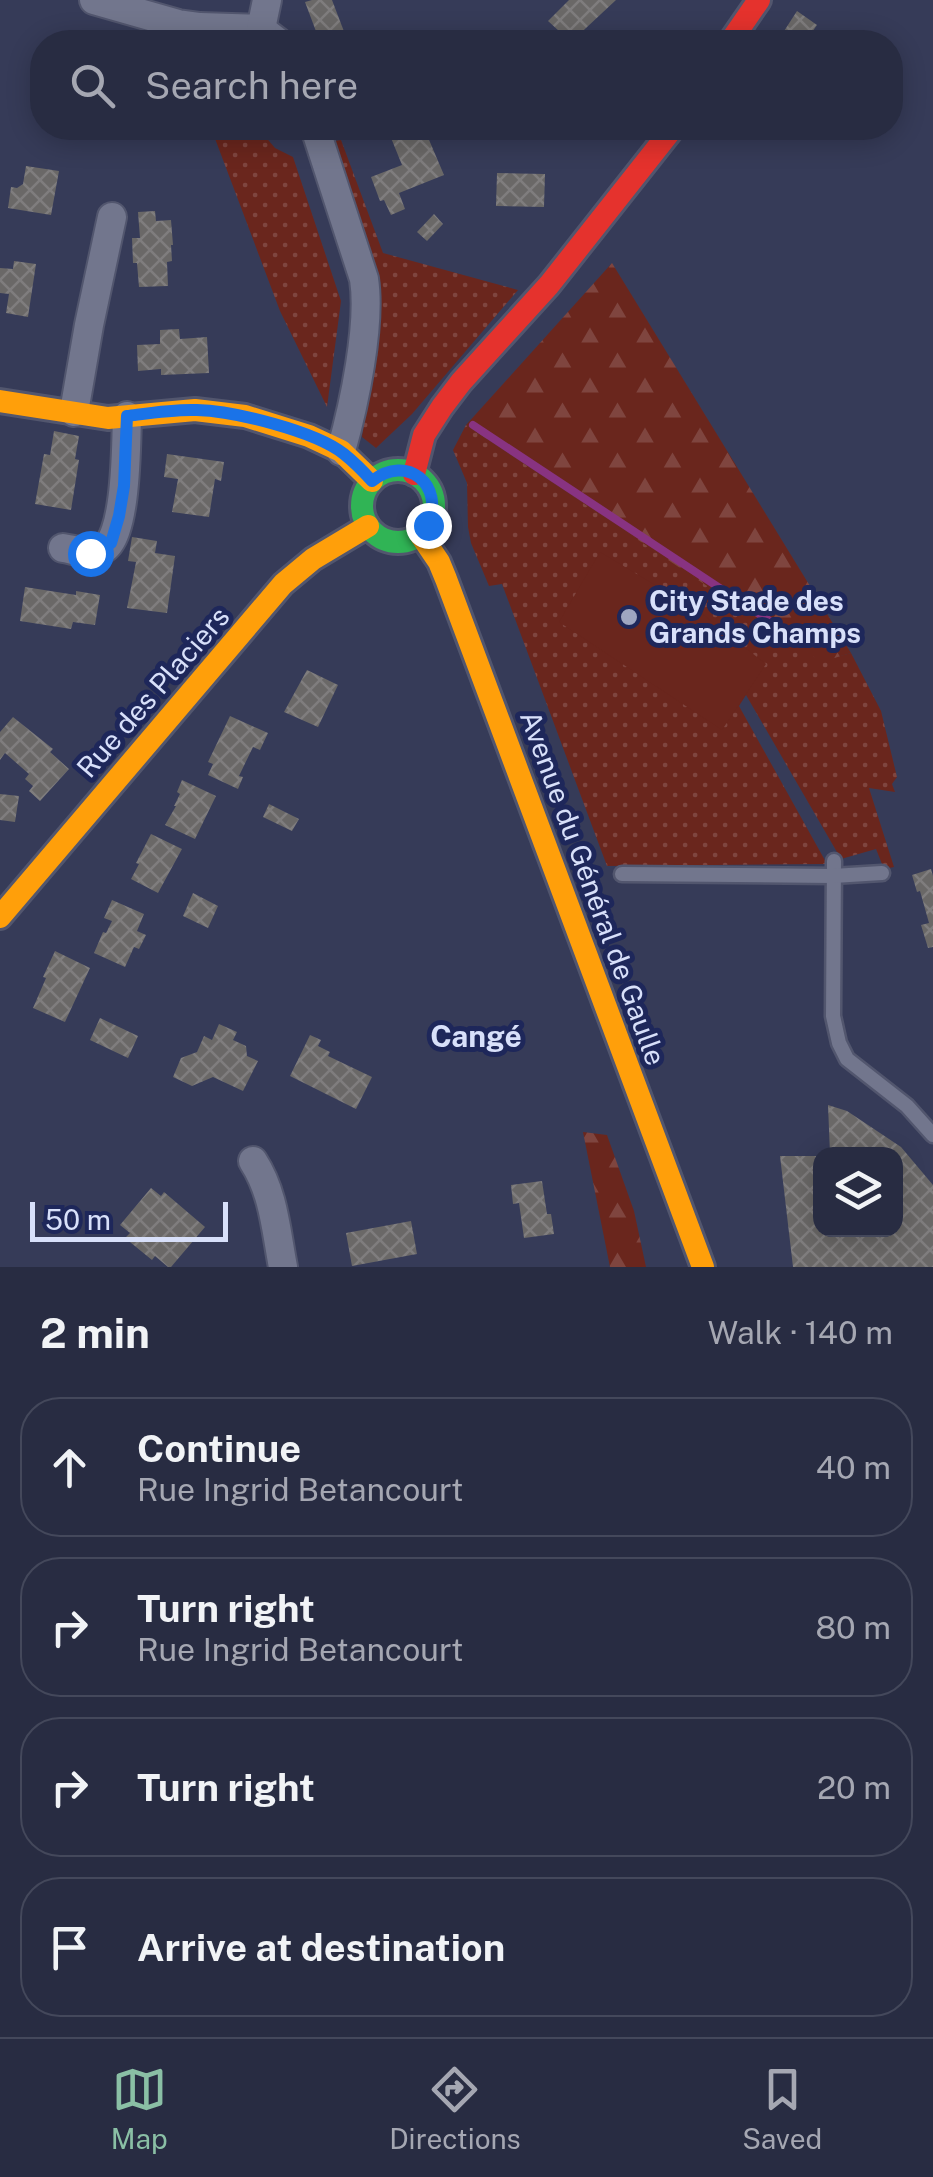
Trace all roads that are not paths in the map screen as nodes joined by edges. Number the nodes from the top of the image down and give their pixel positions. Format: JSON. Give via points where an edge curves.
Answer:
{"nodes":[{"id":1,"x":94,"y":0,"type":"edge"},
{"id":2,"x":267,"y":0,"type":"edge"},
{"id":3,"x":758,"y":0,"type":"edge"},
{"id":4,"x":223,"y":30,"type":"edge"},
{"id":5,"x":270,"y":30,"type":"edge"},
{"id":6,"x":738,"y":30,"type":"edge"},
{"id":7,"x":319,"y":140,"type":"edge"},
{"id":8,"x":664,"y":140,"type":"edge"},
{"id":9,"x":112,"y":217,"type":"dead end"},
{"id":10,"x":0,"y":400,"type":"edge"},
{"id":11,"x":74,"y":412,"type":"junction"},
{"id":12,"x":127,"y":416,"type":"junction"},
{"id":13,"x":341,"y":451,"type":"junction"},
{"id":14,"x":414,"y":474,"type":"junction"},
{"id":15,"x":372,"y":481,"type":"junction"},
{"id":16,"x":368,"y":526,"type":"junction"},
{"id":17,"x":420,"y":534,"type":"junction"},
{"id":18,"x":63,"y":548,"type":"dead end"},
{"id":19,"x":834,"y":868,"type":"junction"},
{"id":20,"x":882,"y":873,"type":"dead end"},
{"id":21,"x":622,"y":874,"type":"dead end"},
{"id":22,"x":0,"y":917,"type":"edge"},
{"id":23,"x":933,"y":1136,"type":"edge"},
{"id":24,"x":253,"y":1161,"type":"dead end"},
{"id":25,"x":283,"y":1267,"type":"edge"},
{"id":26,"x":703,"y":1267,"type":"edge"}],
"edges":[{"from":1,"to":4,"type":"street"},
{"from":2,"to":5,"type":"street"},
{"from":3,"to":6,"type":"street"},
{"from":7,"to":13,"type":"street","via":[[367,297]]},
{"from":8,"to":14,"type":"street","via":[[550,285],[442,407],[424,435]]},
{"from":9,"to":11,"type":"street"},
{"from":10,"to":11,"type":"street"},
{"from":11,"to":12,"type":"street"},
{"from":12,"to":13,"type":"street","via":[[220,412]]},
{"from":12,"to":18,"type":"street","via":[[124,486],[111,543],[90,553]]},
{"from":13,"to":15,"type":"street"},
{"from":14,"to":15,"type":"street","via":[[391,470]]},
{"from":14,"to":17,"type":"street","via":[[433,502]]},
{"from":15,"to":16,"type":"street","via":[[362,511]]},
{"from":16,"to":17,"type":"street","via":[[392,542]]},
{"from":16,"to":22,"type":"street","name":"Rue des Placiers","via":[[296,571]]},
{"from":17,"to":26,"type":"street","name":"Avenue du Général de Gaulle","via":[[446,579]]},
{"from":19,"to":20,"type":"lane"},
{"from":19,"to":21,"type":"lane"},
{"from":19,"to":23,"type":"lane","via":[[832,1016],[839,1043],[847,1058]]},
{"from":24,"to":25,"type":"street","via":[[270,1194]]}]}
